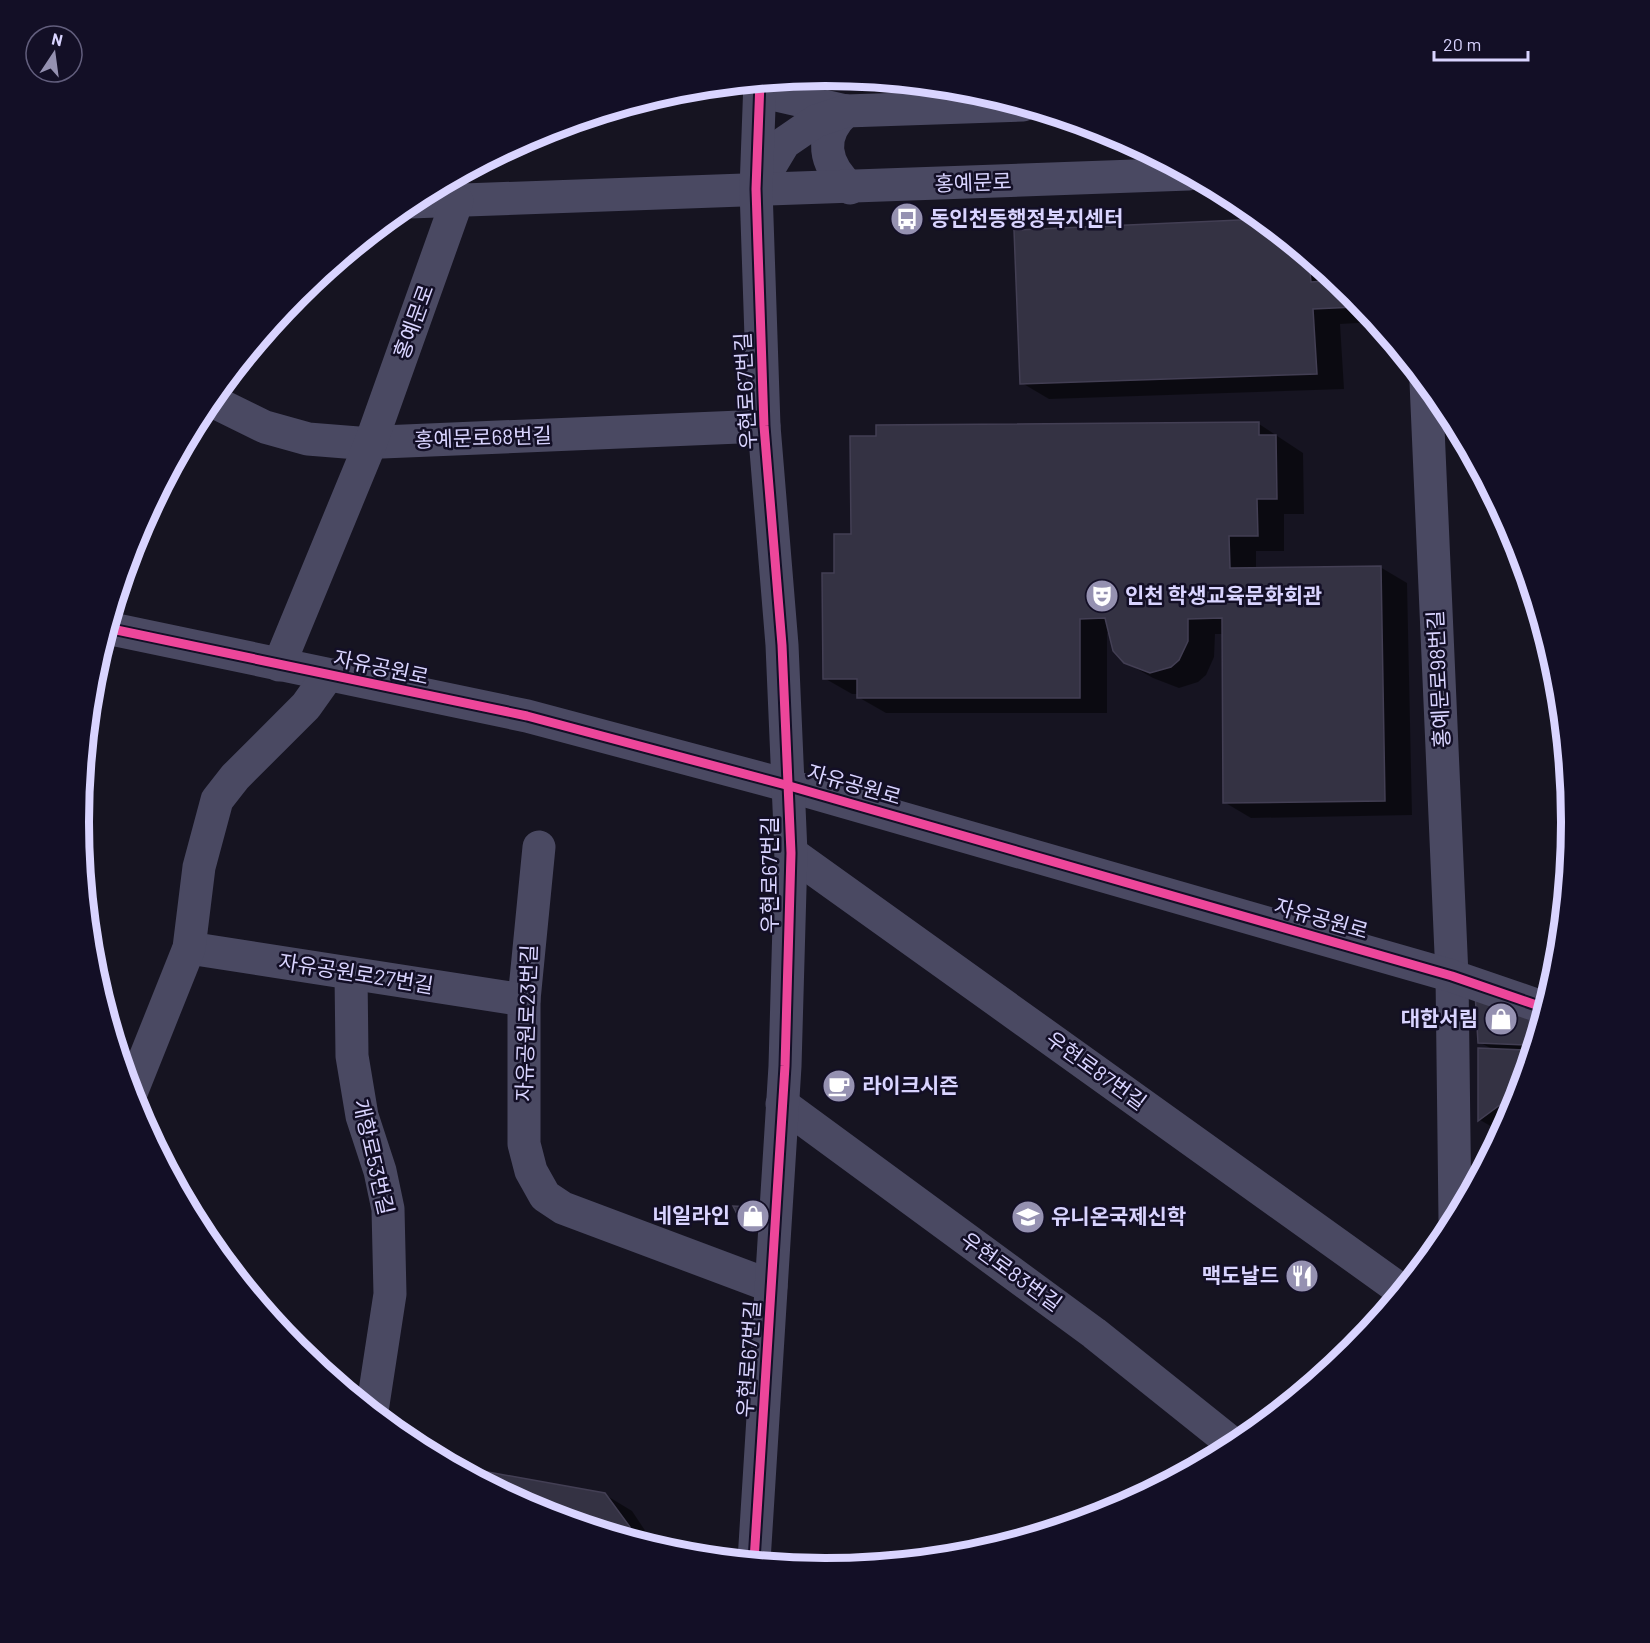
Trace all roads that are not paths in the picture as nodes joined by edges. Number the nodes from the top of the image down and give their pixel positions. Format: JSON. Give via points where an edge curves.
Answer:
{"nodes":[{"id":1,"x":768,"y":88,"type":"edge"},
{"id":2,"x":761,"y":89,"type":"edge"},
{"id":3,"x":994,"y":106,"type":"edge"},
{"id":4,"x":846,"y":111,"type":"junction"},
{"id":5,"x":1176,"y":175,"type":"edge"},
{"id":6,"x":850,"y":188,"type":"junction"},
{"id":7,"x":756,"y":189,"type":"junction"},
{"id":8,"x":450,"y":194,"type":"edge"},
{"id":9,"x":1427,"y":398,"type":"edge"},
{"id":10,"x":219,"y":404,"type":"edge"},
{"id":11,"x":764,"y":426,"type":"junction"},
{"id":12,"x":371,"y":442,"type":"junction"},
{"id":13,"x":114,"y":630,"type":"edge"},
{"id":14,"x":279,"y":665,"type":"junction"},
{"id":15,"x":328,"y":675,"type":"junction"},
{"id":16,"x":786,"y":785,"type":"junction"},
{"id":17,"x":539,"y":847,"type":"dead end"},
{"id":18,"x":790,"y":853,"type":"junction"},
{"id":19,"x":189,"y":948,"type":"junction"},
{"id":20,"x":351,"y":974,"type":"junction"},
{"id":21,"x":1452,"y":976,"type":"junction"},
{"id":22,"x":524,"y":1000,"type":"junction"},
{"id":23,"x":1538,"y":1005,"type":"edge"},
{"id":24,"x":136,"y":1080,"type":"edge"},
{"id":25,"x":782,"y":1104,"type":"junction"},
{"id":26,"x":545,"y":1196,"type":"joint"},
{"id":27,"x":1455,"y":1202,"type":"edge"},
{"id":28,"x":771,"y":1286,"type":"junction"},
{"id":29,"x":1396,"y":1286,"type":"edge"},
{"id":30,"x":373,"y":1402,"type":"edge"},
{"id":31,"x":1226,"y":1438,"type":"edge"},
{"id":32,"x":754,"y":1554,"type":"edge"}],
"edges":[{"from":1,"to":4,"type":"street","via":[[776,95]]},
{"from":2,"to":7,"type":"street","name":"우현로67번길"},
{"from":3,"to":4,"type":"street"},
{"from":4,"to":6,"type":"street","via":[[834,122],[827,147],[830,163]]},
{"from":4,"to":7,"type":"street","via":[[816,121],[784,143]]},
{"from":5,"to":6,"type":"street","name":"홍예문로"},
{"from":6,"to":7,"type":"street","name":"홍예문로"},
{"from":7,"to":8,"type":"street","name":"홍예문로"},
{"from":7,"to":11,"type":"street","name":"우현로67번길"},
{"from":8,"to":12,"type":"street","name":"홍예문로"},
{"from":9,"to":21,"type":"street","name":"홍예문로98번길"},
{"from":10,"to":12,"type":"street","name":"홍예문로68번길","via":[[265,427],[308,439]]},
{"from":11,"to":12,"type":"street","name":"홍예문로68번길"},
{"from":11,"to":16,"type":"street","name":"우현로67번길","via":[[782,645]]},
{"from":12,"to":14,"type":"street","name":"홍예문로"},
{"from":13,"to":14,"type":"street","name":"자유공원로"},
{"from":14,"to":15,"type":"street","name":"자유공원로"},
{"from":15,"to":16,"type":"street","name":"자유공원로","via":[[527,716]]},
{"from":15,"to":19,"type":"street","via":[[306,706],[217,800],[199,867]]},
{"from":16,"to":18,"type":"street","name":"우현로67번길"},
{"from":16,"to":21,"type":"street","name":"자유공원로"},
{"from":17,"to":22,"type":"street","name":"자유공원로23번길"},
{"from":18,"to":25,"type":"street","name":"우현로67번길"},
{"from":18,"to":29,"type":"street","name":"우현로87번길"},
{"from":19,"to":20,"type":"street","name":"자유공원로27번길"},
{"from":19,"to":24,"type":"street"},
{"from":20,"to":22,"type":"street","name":"자유공원로27번길"},
{"from":20,"to":30,"type":"street","name":"개항로53번길","via":[[352,1056],[362,1116],[388,1209],[390,1293]]},
{"from":21,"to":23,"type":"street","name":"자유공원로"},
{"from":21,"to":27,"type":"street"},
{"from":22,"to":26,"type":"street","name":"자유공원로23번길","via":[[524,1144],[531,1171]]},
{"from":25,"to":28,"type":"street","name":"우현로67번길"},
{"from":25,"to":31,"type":"street","name":"우현로83번길","via":[[1094,1333]]},
{"from":26,"to":28,"type":"street","name":"우현로67번길","via":[[563,1208]]},
{"from":28,"to":32,"type":"street","name":"우현로67번길"}]}
